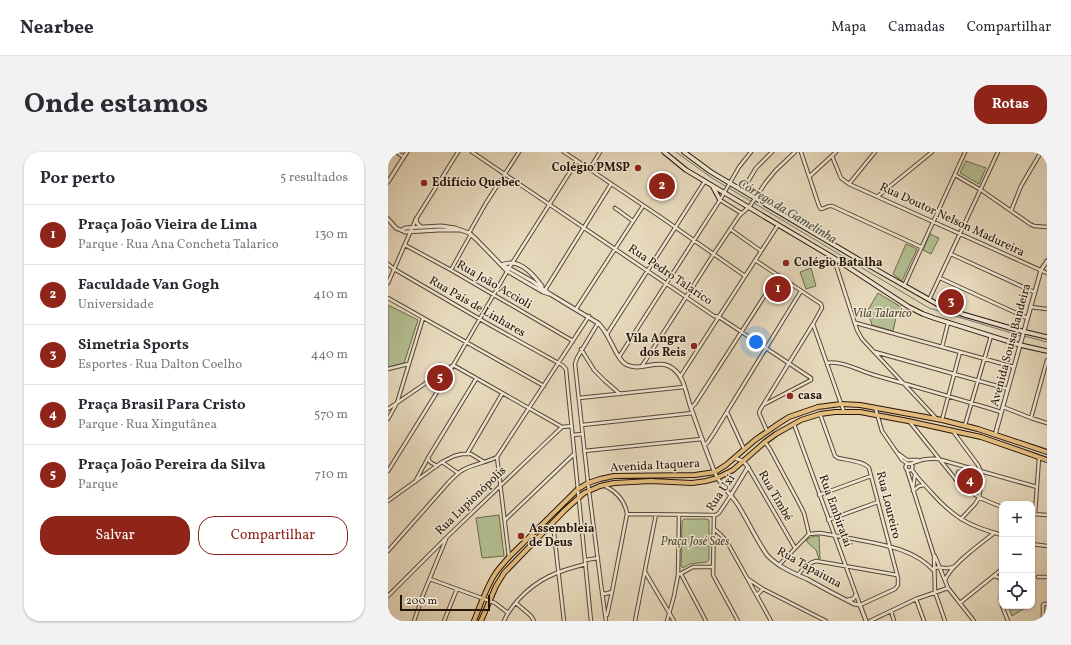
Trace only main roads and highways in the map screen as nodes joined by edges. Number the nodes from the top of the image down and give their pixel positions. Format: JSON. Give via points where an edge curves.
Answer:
{"nodes":[{"id":1,"x":664,"y":152,"type":"edge"},
{"id":2,"x":684,"y":152,"type":"edge"},
{"id":3,"x":712,"y":186,"type":"junction"},
{"id":4,"x":720,"y":200,"type":"road end"},
{"id":5,"x":1047,"y":337,"type":"edge"},
{"id":6,"x":1047,"y":351,"type":"edge"},
{"id":7,"x":966,"y":433,"type":"junction"},
{"id":8,"x":995,"y":435,"type":"junction"},
{"id":9,"x":1047,"y":452,"type":"edge"},
{"id":10,"x":1047,"y":460,"type":"edge"},
{"id":11,"x":474,"y":621,"type":"edge"},
{"id":12,"x":481,"y":621,"type":"edge"}],
"edges":[{"from":1,"to":3,"type":"main road"},
{"from":2,"to":5,"type":"main road","via":[[729,184],[929,300],[962,314],[1023,333]]},
{"from":3,"to":4,"type":"main road"},
{"from":3,"to":6,"type":"main road","via":[[834,258],[909,307],[948,323]]},
{"from":7,"to":8,"type":"main road","via":[[990,437]]},
{"from":7,"to":10,"type":"main road","name":"Avenida Itaquera"},
{"from":7,"to":12,"type":"main road","name":"Avenida Itaquera","via":[[860,412],[820,414],[776,434],[732,470],[717,478],[692,483],[644,482],[600,486],[579,497],[504,573]]},
{"from":8,"to":9,"type":"main road","name":"Avenida Itaquera"},
{"from":8,"to":11,"type":"main road","name":"Avenida Itaquera","via":[[964,425],[875,407],[841,404],[823,406],[789,417],[715,472],[695,475],[614,476],[600,479],[578,489],[509,557],[494,575]]}]}
